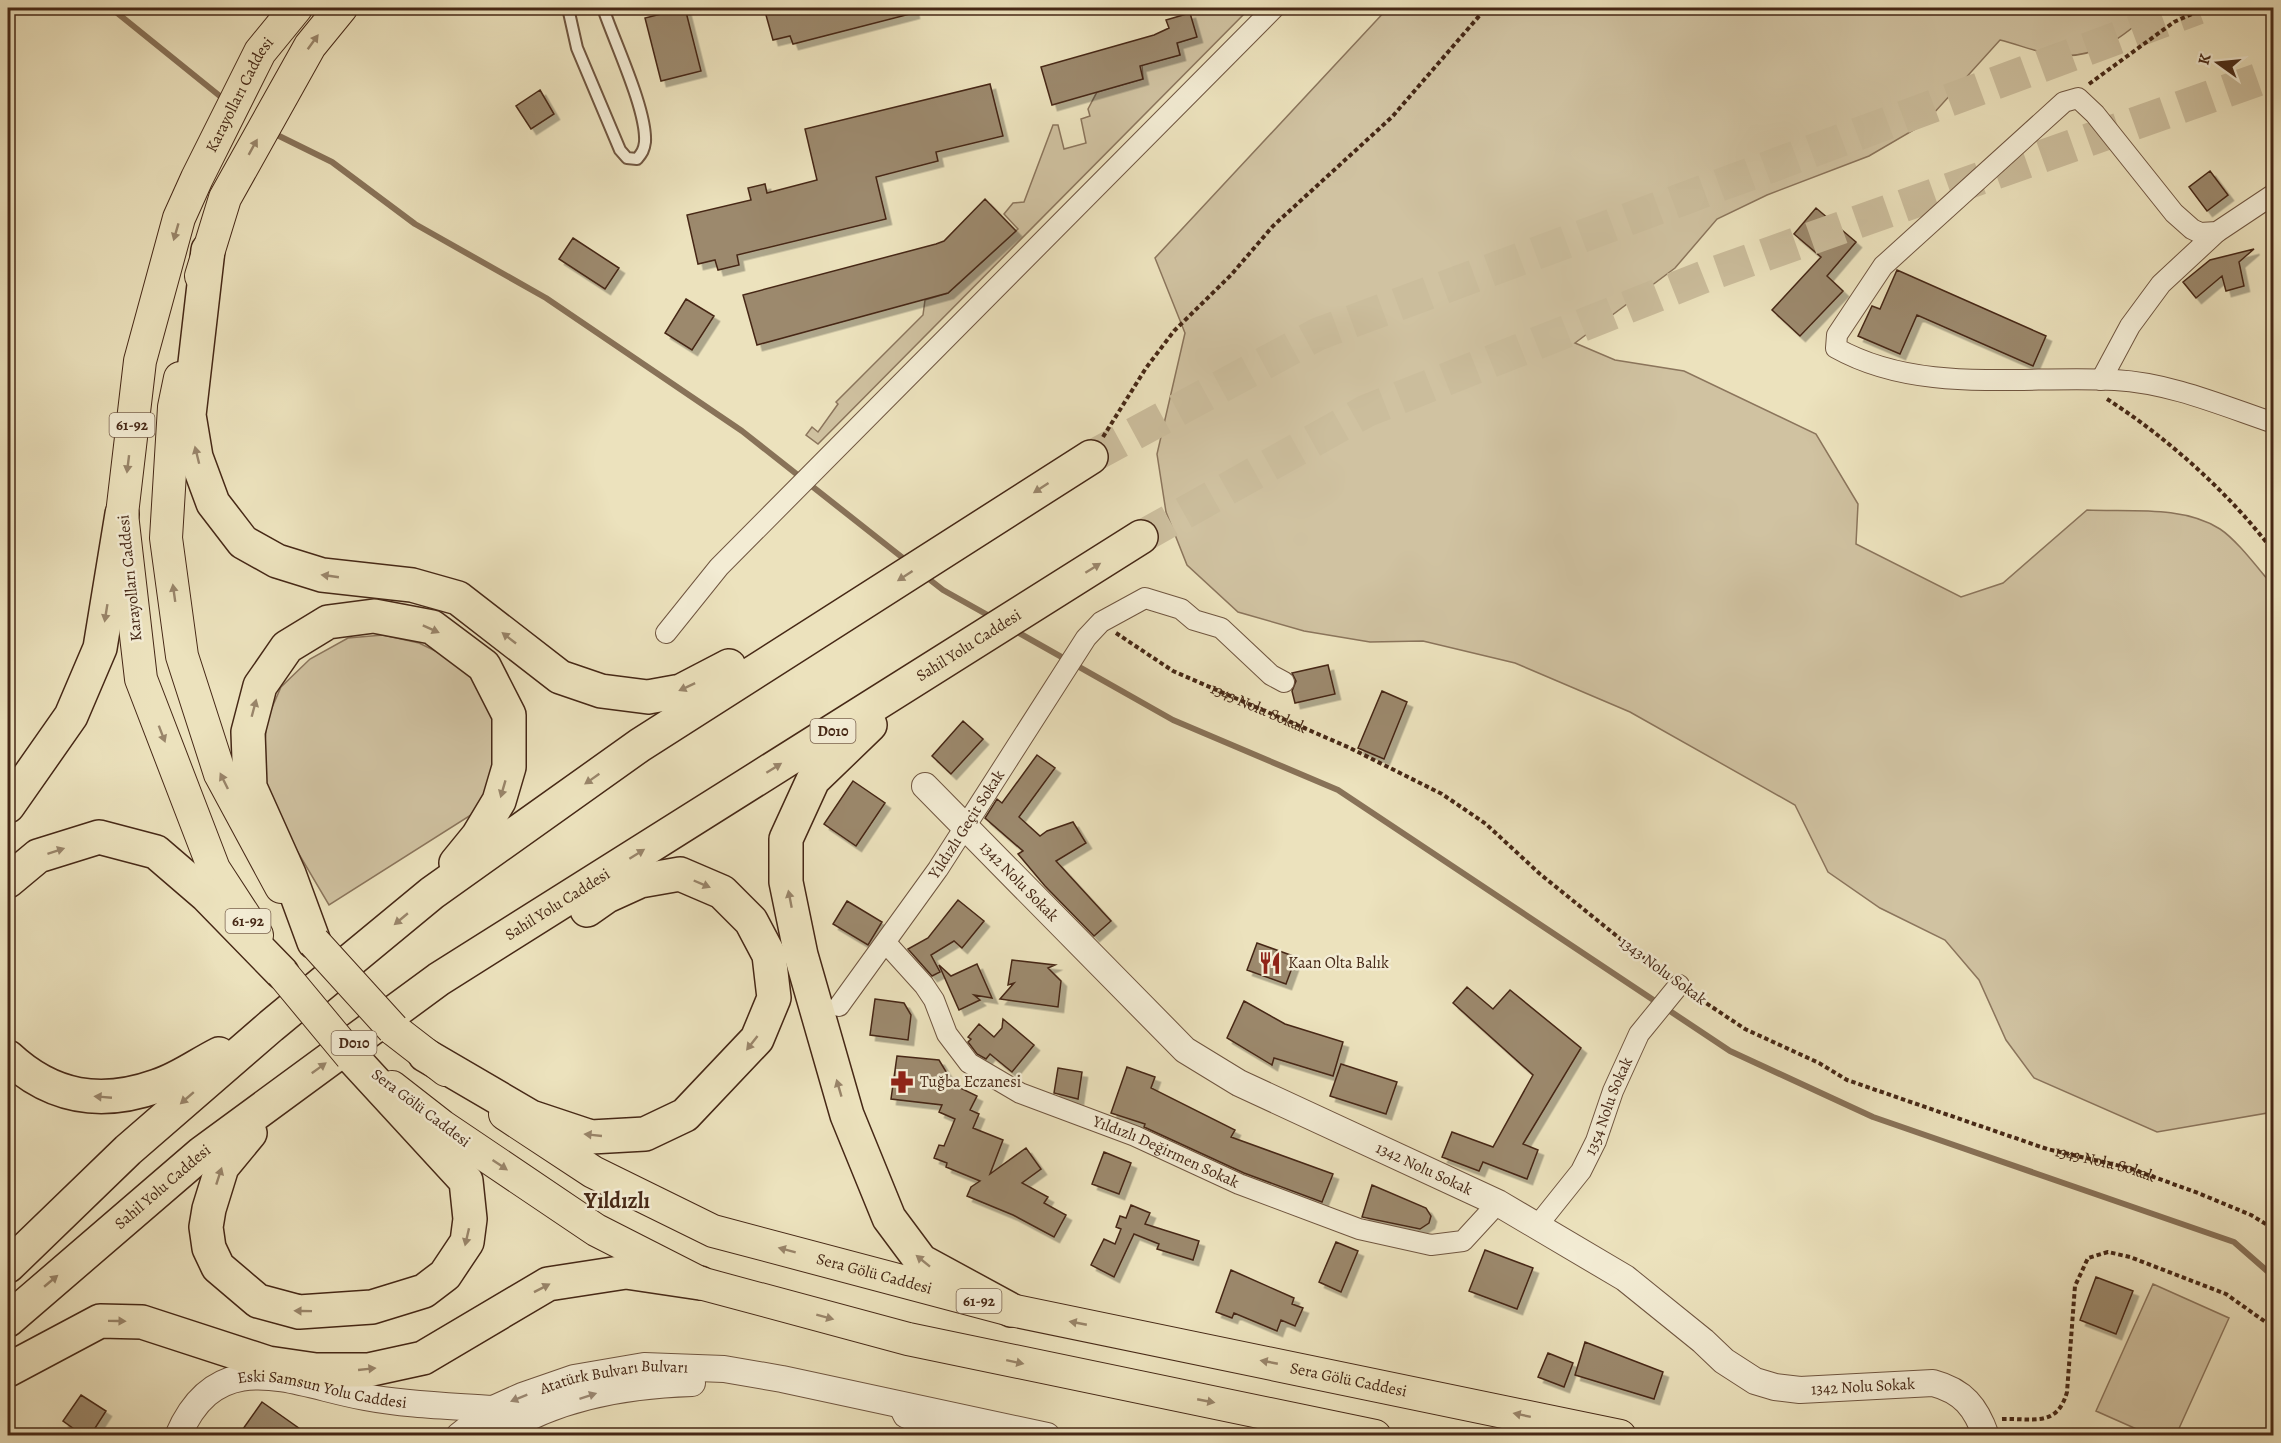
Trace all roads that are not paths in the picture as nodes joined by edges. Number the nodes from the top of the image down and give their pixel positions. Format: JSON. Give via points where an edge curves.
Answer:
{"nodes":[{"id":1,"x":296,"y":8,"type":"edge"},
{"id":2,"x":340,"y":8,"type":"edge"},
{"id":3,"x":568,"y":8,"type":"edge"},
{"id":4,"x":603,"y":8,"type":"edge"},
{"id":5,"x":1274,"y":8,"type":"edge"},
{"id":6,"x":2274,"y":194,"type":"edge"},
{"id":7,"x":2217,"y":232,"type":"junction"},
{"id":8,"x":208,"y":250,"type":"junction"},
{"id":9,"x":2102,"y":380,"type":"junction"},
{"id":10,"x":2274,"y":423,"type":"edge"},
{"id":11,"x":1090,"y":457,"type":"tunnel mouth"},
{"id":12,"x":122,"y":514,"type":"junction"},
{"id":13,"x":1141,"y":537,"type":"tunnel mouth"},
{"id":14,"x":836,"y":621,"type":"junction"},
{"id":15,"x":666,"y":633,"type":"dead end"},
{"id":16,"x":1086,"y":638,"type":"joint"},
{"id":17,"x":941,"y":662,"type":"junction"},
{"id":18,"x":1284,"y":682,"type":"dead end"},
{"id":19,"x":925,"y":786,"type":"dead end"},
{"id":20,"x":8,"y":806,"type":"edge"},
{"id":21,"x":965,"y":824,"type":"junction"},
{"id":22,"x":8,"y":881,"type":"edge"},
{"id":23,"x":432,"y":893,"type":"junction"},
{"id":24,"x":314,"y":942,"type":"junction"},
{"id":25,"x":886,"y":943,"type":"junction"},
{"id":26,"x":282,"y":973,"type":"junction"},
{"id":27,"x":438,"y":979,"type":"junction"},
{"id":28,"x":1679,"y":984,"type":"road end"},
{"id":29,"x":839,"y":1006,"type":"dead end"},
{"id":30,"x":271,"y":1026,"type":"junction"},
{"id":31,"x":425,"y":1055,"type":"junction"},
{"id":32,"x":351,"y":1056,"type":"junction"},
{"id":33,"x":8,"y":1057,"type":"edge"},
{"id":34,"x":285,"y":1093,"type":"junction"},
{"id":35,"x":1498,"y":1203,"type":"junction"},
{"id":36,"x":1537,"y":1226,"type":"junction"},
{"id":37,"x":8,"y":1266,"type":"edge"},
{"id":38,"x":700,"y":1283,"type":"junction"},
{"id":39,"x":1011,"y":1310,"type":"junction"},
{"id":40,"x":8,"y":1320,"type":"edge"},
{"id":41,"x":8,"y":1370,"type":"edge"},
{"id":42,"x":782,"y":1379,"type":"junction"},
{"id":43,"x":897,"y":1403,"type":"junction"},
{"id":44,"x":494,"y":1409,"type":"junction"},
{"id":45,"x":1980,"y":1430,"type":"edge"},
{"id":46,"x":178,"y":1436,"type":"edge"},
{"id":47,"x":459,"y":1436,"type":"edge"},
{"id":48,"x":496,"y":1436,"type":"edge"},
{"id":49,"x":978,"y":1436,"type":"edge"},
{"id":50,"x":1047,"y":1436,"type":"edge"},
{"id":51,"x":1375,"y":1436,"type":"edge"},
{"id":52,"x":1620,"y":1436,"type":"edge"}],
"edges":[{"from":1,"to":12,"type":"main road","name":"Karayolları Caddesi","number":"61-92","one_way":true,"via":[[261,52],[179,219],[140,361]]},
{"from":8,"to":2,"type":"main road","number":"61-92","one_way":true,"via":[[225,198],[289,80]]},
{"from":3,"to":4,"type":"lane","via":[[577,48],[620,150],[627,158],[637,159],[644,150],[641,120]]},
{"from":5,"to":15,"type":"street","via":[[719,567]]},
{"from":6,"to":7,"type":"street"},
{"from":7,"to":9,"type":"street","via":[[2161,284],[2130,326]]},
{"from":7,"to":9,"type":"street","via":[[2192,229],[2174,213],[2078,98],[2064,102],[1883,266],[1837,335],[1836,348],[1859,361],[1906,374],[1963,379]]},
{"from":14,"to":8,"type":"highway","one_way":true,"via":[[681,691],[648,697],[601,690],[560,677],[458,598],[412,585],[322,575],[277,561],[243,542],[213,503],[196,457],[189,415]]},
{"from":24,"to":8,"type":"main road","number":"61-92","one_way":true,"via":[[220,774],[182,656],[166,538],[174,407]]},
{"from":9,"to":10,"type":"street","via":[[2164,386]]},
{"from":11,"to":14,"type":"highway","one_way":true},
{"from":12,"to":20,"type":"highway","one_way":true,"via":[[100,648],[71,716]]},
{"from":12,"to":26,"type":"main road","name":"Karayolları Caddesi","number":"61-92","one_way":true,"via":[[141,679],[214,869]]},
{"from":17,"to":13,"type":"highway","name":"Sahil Yolu Caddesi","number":"D010","one_way":true},
{"from":14,"to":23,"type":"highway","one_way":true,"via":[[640,745]]},
{"from":16,"to":18,"type":"street","name":"1343 Nolu Sokak","via":[[1101,622],[1145,598],[1221,628],[1271,675]]},
{"from":16,"to":21,"type":"street","name":"Yıldızlı Geçit Sokak"},
{"from":27,"to":17,"type":"highway","name":"Sahil Yolu Caddesi","number":"D010","one_way":true},
{"from":39,"to":17,"type":"highway","one_way":true,"via":[[921,1261],[889,1218],[847,1115],[801,955],[786,882],[786,839],[813,780]]},
{"from":19,"to":21,"type":"street","name":"1342 Nolu Sokak"},
{"from":21,"to":25,"type":"street","name":"Yıldızlı Geçit Sokak"},
{"from":21,"to":35,"type":"street","name":"1342 Nolu Sokak","via":[[1185,1050],[1239,1083]]},
{"from":22,"to":26,"type":"highway","one_way":true,"via":[[38,856],[99,837],[156,852],[206,895]]},
{"from":24,"to":23,"type":"highway","one_way":true,"via":[[250,787],[248,732],[260,686],[287,647],[328,622],[374,616],[432,627],[484,666],[509,715],[509,767],[499,801],[478,836]]},
{"from":23,"to":30,"type":"highway","one_way":true},
{"from":24,"to":31,"type":"main road","name":"Sera Gölü Caddesi","number":"61-92","bridge":true,"via":[[393,1029]]},
{"from":25,"to":29,"type":"street","name":"Yıldızlı Geçit Sokak"},
{"from":25,"to":35,"type":"street","name":"Yıldızlı Değirmen Sokak","via":[[924,985],[947,1034],[969,1063],[1020,1094],[1135,1136],[1239,1184],[1359,1229],[1431,1245],[1463,1241]]},
{"from":26,"to":32,"type":"main road","name":"Karayolları Caddesi","number":"61-92","bridge":true},
{"from":27,"to":31,"type":"highway","one_way":true,"via":[[567,924],[607,896],[640,881],[680,874],[722,892],[751,921],[770,955],[774,998],[757,1039],[719,1081],[685,1115],[645,1134],[591,1137],[531,1117]]},
{"from":34,"to":27,"type":"highway","name":"Sahil Yolu Caddesi","number":"D010","one_way":true},
{"from":28,"to":36,"type":"street","name":"1354 Nolu Sokak","via":[[1639,1034],[1581,1170]]},
{"from":30,"to":33,"type":"highway","one_way":true,"via":[[159,1086],[116,1098],[63,1093],[26,1074]]},
{"from":30,"to":37,"type":"highway","one_way":true,"via":[[128,1150]]},
{"from":39,"to":31,"type":"main road","name":"Sera Gölü Caddesi","number":"61-92","one_way":true,"via":[[713,1231],[593,1172]]},
{"from":32,"to":34,"type":"highway","one_way":true,"via":[[466,1181],[470,1219],[467,1242],[445,1275],[424,1291],[372,1308],[299,1312],[258,1301],[218,1267],[209,1248],[206,1227],[222,1167]]},
{"from":32,"to":38,"type":"main road","name":"Sera Gölü Caddesi","number":"61-92","one_way":true,"via":[[442,1126],[596,1230]]},
{"from":40,"to":34,"type":"highway","name":"Sahil Yolu Caddesi","number":"D010","one_way":true,"via":[[202,1153]]},
{"from":35,"to":36,"type":"street","name":"1342 Nolu Sokak"},
{"from":36,"to":45,"type":"street","name":"1342 Nolu Sokak","via":[[1625,1278],[1724,1361],[1755,1381],[1800,1389],[1934,1383],[1964,1396],[1974,1407]]},
{"from":41,"to":38,"type":"highway","one_way":true,"via":[[100,1321],[142,1322],[268,1363],[316,1370],[368,1370],[423,1358],[548,1284],[626,1272]]},
{"from":38,"to":51,"type":"main road","name":"Sera Gölü Caddesi","number":"61-92","one_way":true,"via":[[908,1339]]},
{"from":52,"to":39,"type":"main road","name":"Sera Gölü Caddesi","number":"61-92","one_way":true},
{"from":42,"to":43,"type":"street","name":"Atatürk Bulvarı Bulvarı"},
{"from":42,"to":44,"type":"street","name":"Atatürk Bulvarı Bulvarı","one_way":true,"via":[[724,1370],[644,1366],[574,1378]]},
{"from":48,"to":42,"type":"street","name":"Atatürk Bulvarı Bulvarı","one_way":true,"via":[[558,1406],[603,1391]]},
{"from":43,"to":49,"type":"street","via":[[904,1417],[918,1424]]},
{"from":43,"to":50,"type":"street","name":"Atatürk Bulvarı Bulvarı"},
{"from":44,"to":46,"type":"street","name":"Eski Samsun Yolu Caddesi","via":[[363,1397],[286,1378],[250,1376],[213,1389],[185,1419]]},
{"from":44,"to":47,"type":"street","name":"Atatürk Bulvarı Bulvarı"}]}
